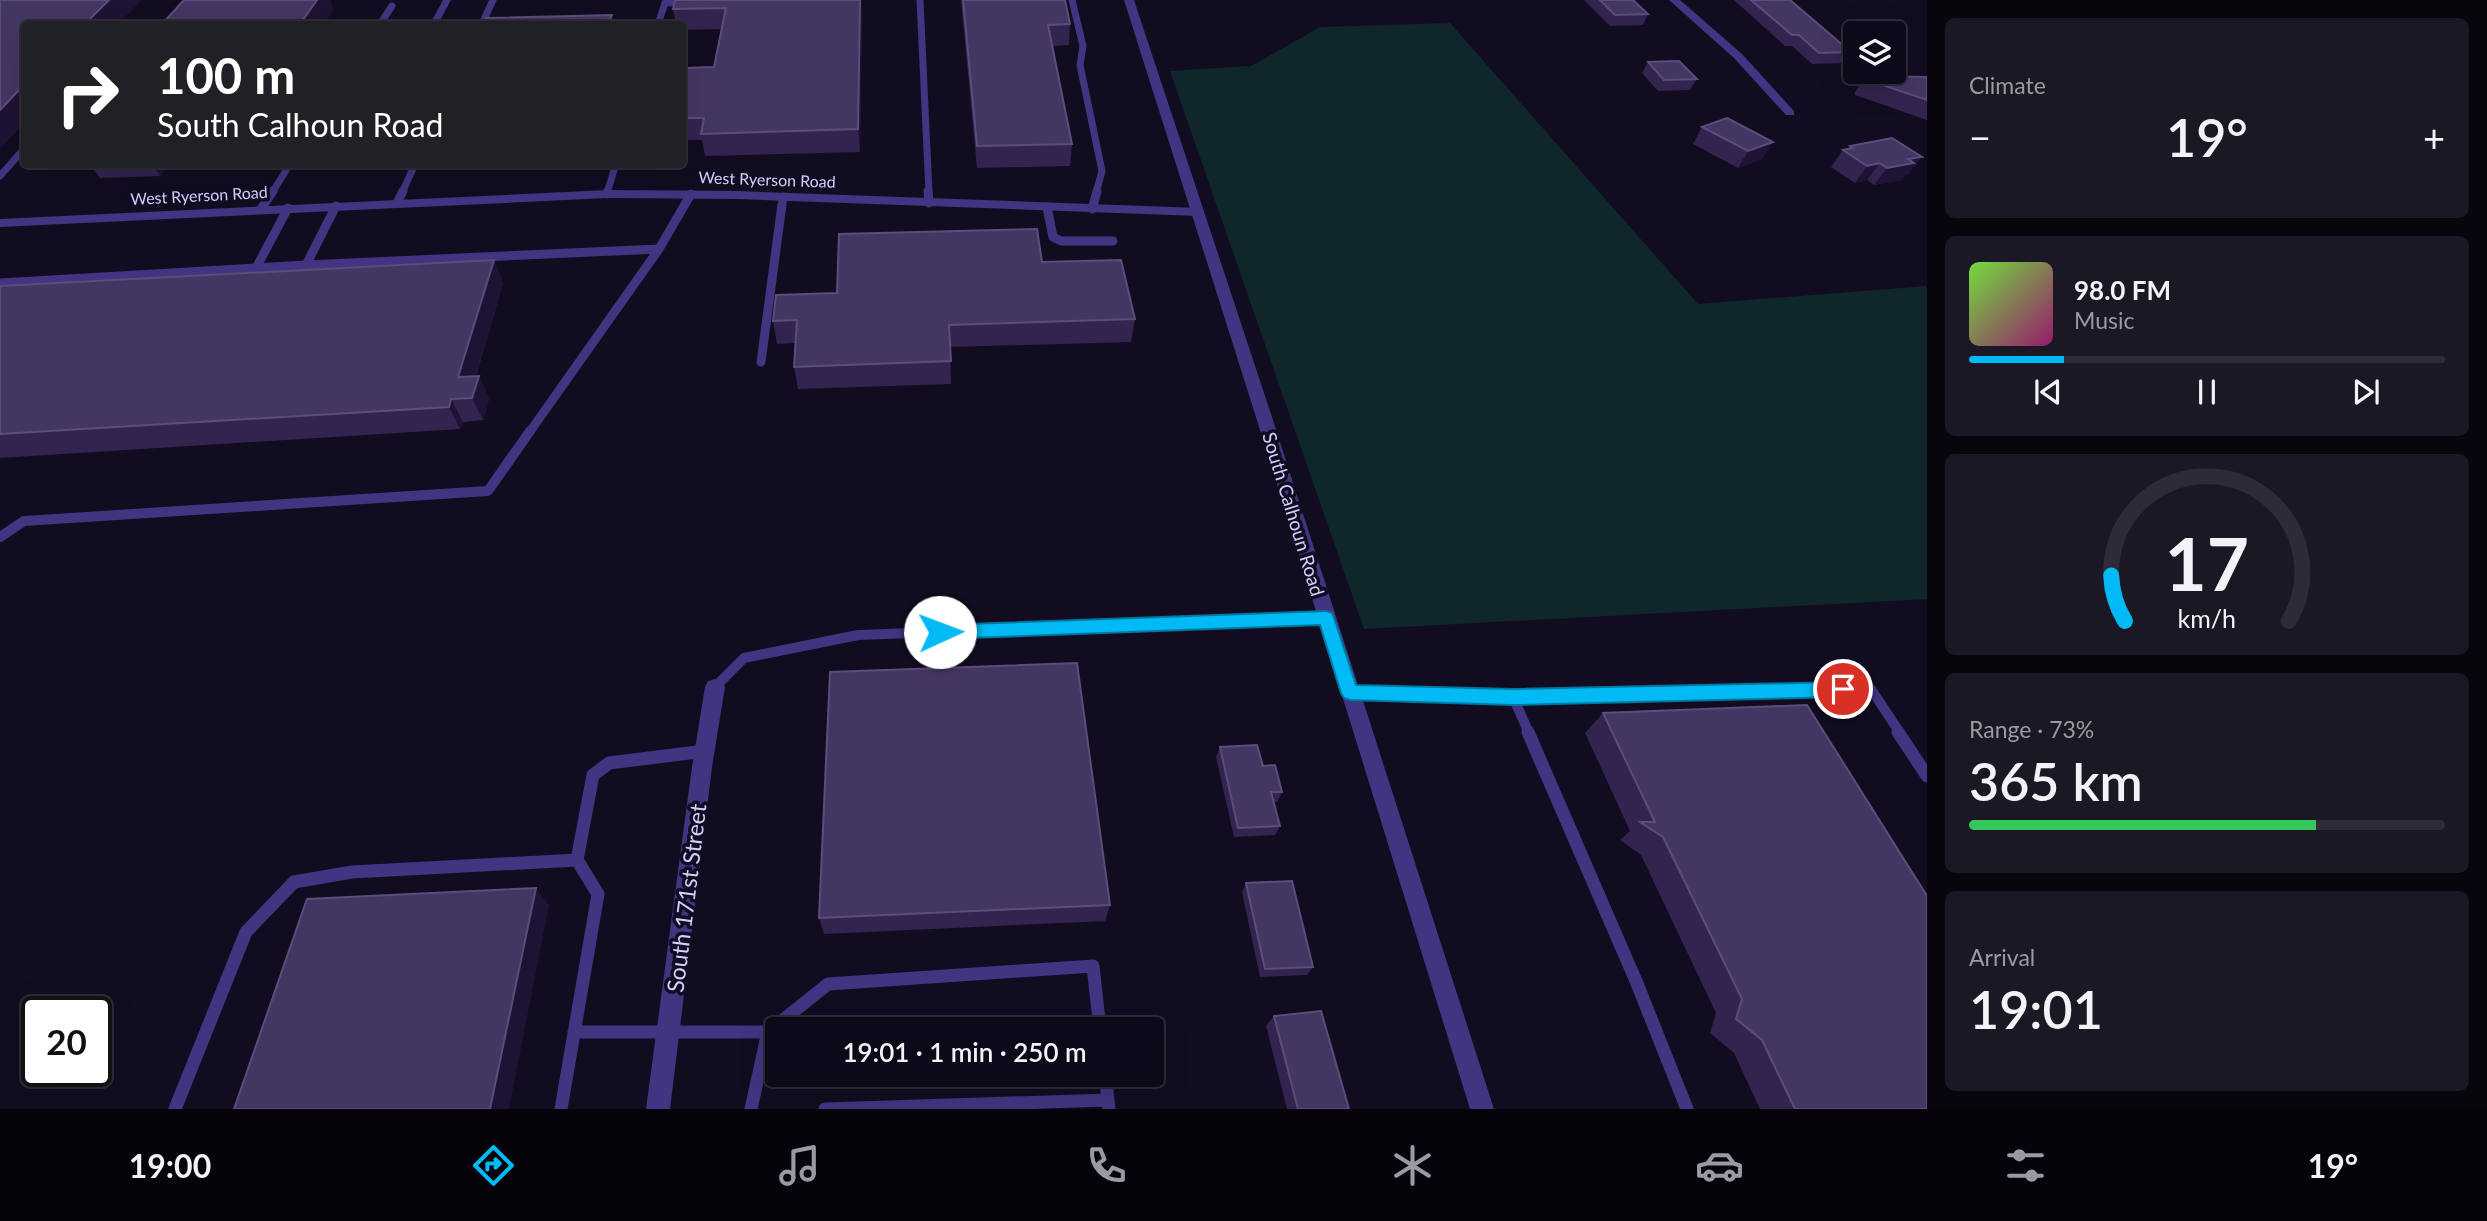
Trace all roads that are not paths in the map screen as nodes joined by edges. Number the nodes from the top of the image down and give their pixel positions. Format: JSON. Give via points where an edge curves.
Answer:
{"nodes":[{"id":1,"x":447,"y":0,"type":"edge"},
{"id":2,"x":493,"y":0,"type":"edge"},
{"id":3,"x":920,"y":0,"type":"edge"},
{"id":4,"x":1072,"y":0,"type":"edge"},
{"id":5,"x":1129,"y":0,"type":"edge"},
{"id":6,"x":1674,"y":0,"type":"edge"},
{"id":7,"x":692,"y":2,"type":"edge"},
{"id":8,"x":392,"y":6,"type":"dead end"},
{"id":9,"x":382,"y":21,"type":"edge"},
{"id":10,"x":436,"y":21,"type":"edge"},
{"id":11,"x":483,"y":21,"type":"edge"},
{"id":12,"x":659,"y":21,"type":"edge"},
{"id":13,"x":1790,"y":113,"type":"dead end"},
{"id":14,"x":21,"y":152,"type":"edge"},
{"id":15,"x":287,"y":168,"type":"edge"},
{"id":16,"x":413,"y":168,"type":"edge"},
{"id":17,"x":615,"y":168,"type":"edge"},
{"id":18,"x":0,"y":176,"type":"edge"},
{"id":19,"x":607,"y":194,"type":"junction"},
{"id":20,"x":691,"y":194,"type":"junction"},
{"id":21,"x":783,"y":197,"type":"junction"},
{"id":22,"x":397,"y":203,"type":"junction"},
{"id":23,"x":929,"y":203,"type":"junction"},
{"id":24,"x":335,"y":206,"type":"junction"},
{"id":25,"x":288,"y":208,"type":"junction"},
{"id":26,"x":1047,"y":208,"type":"junction"},
{"id":27,"x":261,"y":209,"type":"junction"},
{"id":28,"x":1092,"y":209,"type":"junction"},
{"id":29,"x":1198,"y":212,"type":"junction"},
{"id":30,"x":0,"y":223,"type":"edge"},
{"id":31,"x":1113,"y":241,"type":"dead end"},
{"id":32,"x":659,"y":249,"type":"junction"},
{"id":33,"x":306,"y":265,"type":"junction"},
{"id":34,"x":256,"y":268,"type":"junction"},
{"id":35,"x":0,"y":284,"type":"edge"},
{"id":36,"x":761,"y":362,"type":"dead end"},
{"id":37,"x":0,"y":537,"type":"edge"},
{"id":38,"x":1326,"y":618,"type":"junction"},
{"id":39,"x":715,"y":687,"type":"joint"},
{"id":40,"x":1350,"y":693,"type":"junction"},
{"id":41,"x":1513,"y":697,"type":"junction"},
{"id":42,"x":705,"y":751,"type":"junction"},
{"id":43,"x":1927,"y":776,"type":"edge"},
{"id":44,"x":577,"y":860,"type":"junction"},
{"id":45,"x":787,"y":1017,"type":"edge"},
{"id":46,"x":1099,"y":1017,"type":"edge"},
{"id":47,"x":668,"y":1030,"type":"junction"},
{"id":48,"x":574,"y":1032,"type":"junction"},
{"id":49,"x":765,"y":1032,"type":"edge"},
{"id":50,"x":765,"y":1046,"type":"edge"},
{"id":51,"x":1106,"y":1087,"type":"edge"},
{"id":52,"x":1108,"y":1105,"type":"edge"},
{"id":53,"x":175,"y":1109,"type":"edge"},
{"id":54,"x":561,"y":1109,"type":"edge"},
{"id":55,"x":658,"y":1109,"type":"edge"},
{"id":56,"x":751,"y":1109,"type":"edge"},
{"id":57,"x":825,"y":1109,"type":"edge"},
{"id":58,"x":1482,"y":1109,"type":"edge"},
{"id":59,"x":1687,"y":1109,"type":"edge"}],
"edges":[{"from":1,"to":10,"type":"lane"},
{"from":2,"to":11,"type":"lane"},
{"from":3,"to":23,"type":"lane"},
{"from":4,"to":28,"type":"lane","via":[[1102,171]]},
{"from":5,"to":29,"type":"street","name":"South Calhoun Road"},
{"from":6,"to":13,"type":"street","via":[[1738,56]]},
{"from":7,"to":12,"type":"lane","via":[[665,3]]},
{"from":8,"to":9,"type":"lane"},
{"from":14,"to":18,"type":"lane"},
{"from":15,"to":27,"type":"lane"},
{"from":16,"to":22,"type":"lane"},
{"from":17,"to":19,"type":"lane"},
{"from":19,"to":20,"type":"street","name":"West Ryerson Road"},
{"from":19,"to":22,"type":"street","name":"West Ryerson Road"},
{"from":20,"to":21,"type":"street","name":"West Ryerson Road"},
{"from":20,"to":32,"type":"lane"},
{"from":21,"to":23,"type":"street","name":"West Ryerson Road"},
{"from":21,"to":36,"type":"lane"},
{"from":22,"to":24,"type":"street","name":"West Ryerson Road"},
{"from":23,"to":26,"type":"street","name":"West Ryerson Road"},
{"from":24,"to":25,"type":"street","name":"West Ryerson Road"},
{"from":24,"to":33,"type":"lane"},
{"from":25,"to":27,"type":"street","name":"West Ryerson Road"},
{"from":25,"to":34,"type":"lane"},
{"from":26,"to":28,"type":"street","name":"West Ryerson Road"},
{"from":26,"to":31,"type":"lane","via":[[1053,237]]},
{"from":27,"to":30,"type":"street","name":"West Ryerson Road"},
{"from":28,"to":29,"type":"street","name":"West Ryerson Road"},
{"from":29,"to":38,"type":"street","name":"South Calhoun Road"},
{"from":32,"to":33,"type":"lane"},
{"from":32,"to":37,"type":"lane","via":[[488,491],[24,521]]},
{"from":33,"to":34,"type":"lane"},
{"from":34,"to":35,"type":"lane"},
{"from":38,"to":39,"type":"lane","via":[[858,635],[744,658]]},
{"from":38,"to":40,"type":"street","name":"South Calhoun Road"},
{"from":39,"to":42,"type":"street","name":"South 171st Street"},
{"from":40,"to":41,"type":"lane"},
{"from":40,"to":58,"type":"street","name":"South Calhoun Road"},
{"from":41,"to":43,"type":"lane","via":[[1871,689]]},
{"from":41,"to":59,"type":"lane"},
{"from":42,"to":44,"type":"lane","via":[[609,763],[593,775]]},
{"from":42,"to":47,"type":"street","name":"South 171st Street"},
{"from":44,"to":48,"type":"lane","via":[[598,894]]},
{"from":44,"to":53,"type":"lane","via":[[352,872],[293,881],[246,932]]},
{"from":45,"to":46,"type":"lane","via":[[828,984],[1093,966]]},
{"from":47,"to":48,"type":"lane"},
{"from":47,"to":49,"type":"lane"},
{"from":47,"to":55,"type":"street","name":"South 171st Street"},
{"from":48,"to":54,"type":"lane"},
{"from":50,"to":56,"type":"lane"},
{"from":51,"to":52,"type":"lane"},
{"from":52,"to":57,"type":"lane"}]}
